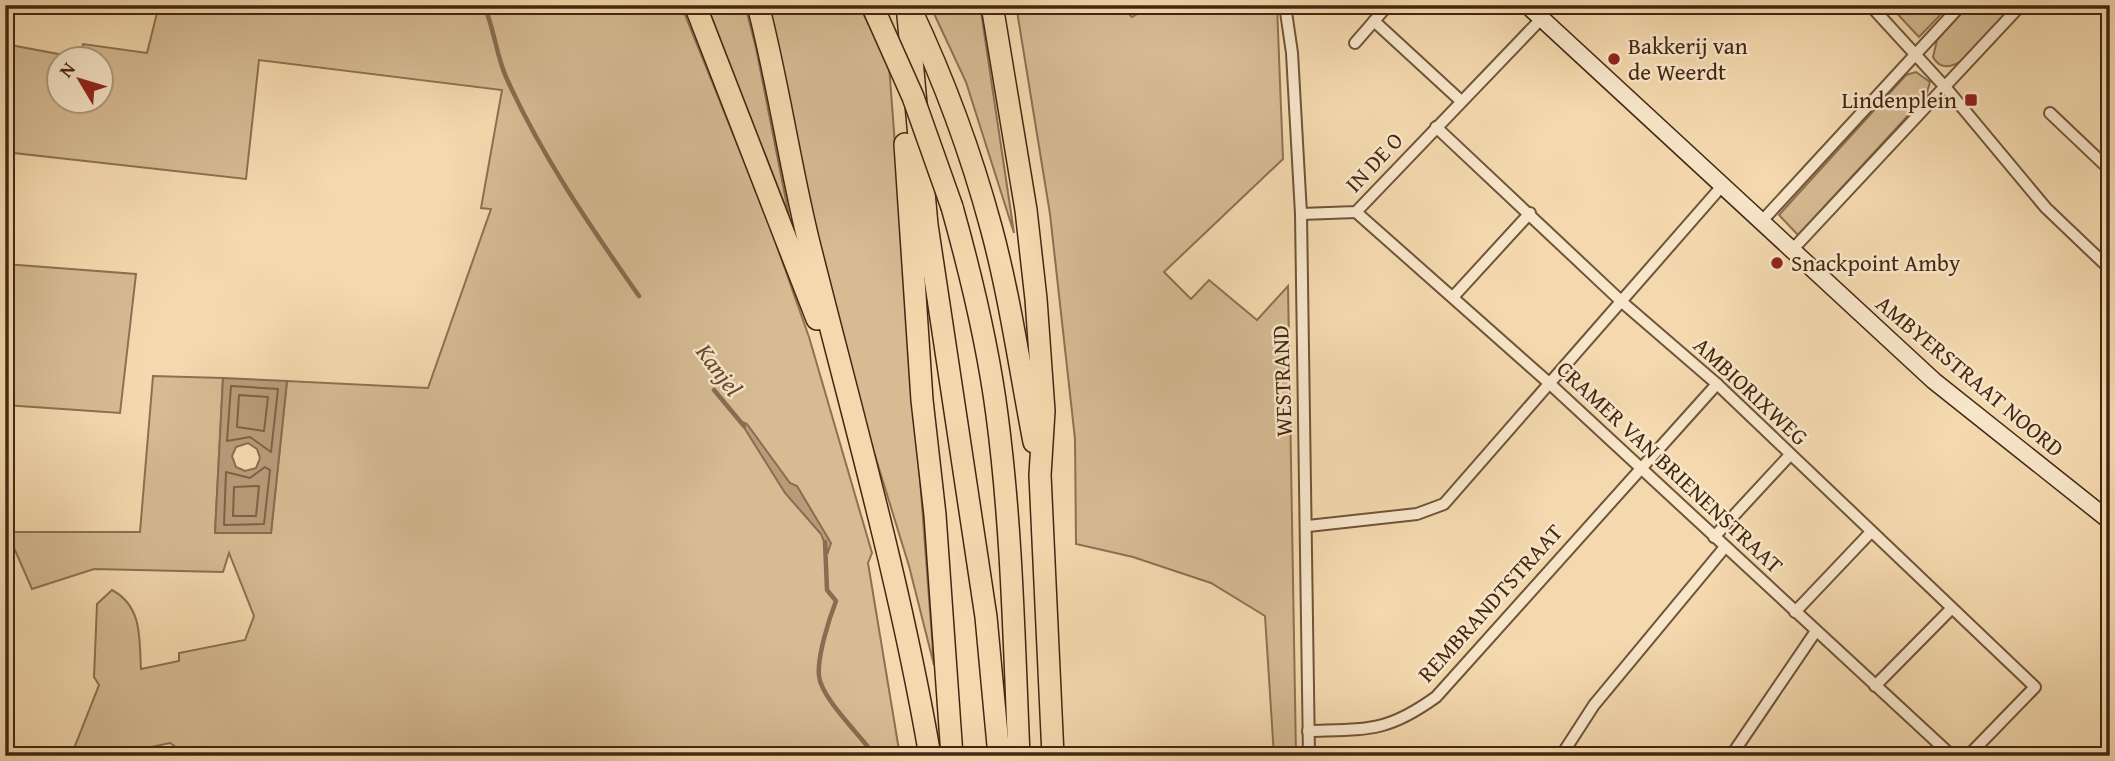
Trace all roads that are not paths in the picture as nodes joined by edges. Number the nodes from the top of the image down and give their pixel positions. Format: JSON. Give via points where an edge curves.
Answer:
{"nodes":[{"id":1,"x":695,"y":5,"type":"edge"},
{"id":2,"x":758,"y":5,"type":"edge"},
{"id":3,"x":872,"y":5,"type":"edge"},
{"id":4,"x":900,"y":5,"type":"edge"},
{"id":5,"x":908,"y":5,"type":"edge"},
{"id":6,"x":992,"y":5,"type":"edge"},
{"id":7,"x":1285,"y":5,"type":"edge"},
{"id":8,"x":1388,"y":5,"type":"edge"},
{"id":9,"x":1527,"y":5,"type":"edge"},
{"id":10,"x":1870,"y":5,"type":"edge"},
{"id":11,"x":1961,"y":5,"type":"edge"},
{"id":12,"x":2021,"y":5,"type":"edge"},
{"id":13,"x":1542,"y":18,"type":"junction"},
{"id":14,"x":1374,"y":21,"type":"junction"},
{"id":15,"x":1355,"y":43,"type":"dead end"},
{"id":16,"x":1916,"y":54,"type":"junction"},
{"id":17,"x":1946,"y":88,"type":"junction"},
{"id":18,"x":1461,"y":101,"type":"junction"},
{"id":19,"x":2050,"y":113,"type":"dead end"},
{"id":20,"x":1436,"y":127,"type":"junction"},
{"id":21,"x":2110,"y":170,"type":"edge"},
{"id":22,"x":1722,"y":186,"type":"junction"},
{"id":23,"x":1356,"y":212,"type":"junction"},
{"id":24,"x":1530,"y":213,"type":"junction"},
{"id":25,"x":1301,"y":214,"type":"junction"},
{"id":26,"x":1762,"y":221,"type":"junction"},
{"id":27,"x":1793,"y":249,"type":"junction"},
{"id":28,"x":2108,"y":263,"type":"edge"},
{"id":29,"x":1453,"y":297,"type":"junction"},
{"id":30,"x":1622,"y":302,"type":"junction"},
{"id":31,"x":1549,"y":383,"type":"junction"},
{"id":32,"x":1717,"y":384,"type":"junction"},
{"id":33,"x":851,"y":409,"type":"junction"},
{"id":34,"x":1789,"y":456,"type":"junction"},
{"id":35,"x":1639,"y":468,"type":"junction"},
{"id":36,"x":1040,"y":475,"type":"junction"},
{"id":37,"x":2110,"y":521,"type":"edge"},
{"id":38,"x":1308,"y":526,"type":"junction"},
{"id":39,"x":1870,"y":533,"type":"junction"},
{"id":40,"x":1714,"y":537,"type":"junction"},
{"id":41,"x":1725,"y":547,"type":"junction"},
{"id":42,"x":1951,"y":609,"type":"junction"},
{"id":43,"x":1795,"y":612,"type":"junction"},
{"id":44,"x":1816,"y":631,"type":"junction"},
{"id":45,"x":1875,"y":686,"type":"junction"},
{"id":46,"x":1308,"y":731,"type":"junction"},
{"id":47,"x":930,"y":756,"type":"edge"},
{"id":48,"x":953,"y":756,"type":"edge"},
{"id":49,"x":999,"y":756,"type":"edge"},
{"id":50,"x":1019,"y":756,"type":"edge"},
{"id":51,"x":1053,"y":756,"type":"edge"},
{"id":52,"x":1309,"y":756,"type":"edge"},
{"id":53,"x":1561,"y":756,"type":"edge"},
{"id":54,"x":1731,"y":756,"type":"edge"},
{"id":55,"x":1952,"y":756,"type":"edge"},
{"id":56,"x":1968,"y":756,"type":"edge"}],
"edges":[{"from":1,"to":33,"type":"highway"},
{"from":2,"to":33,"type":"highway","via":[[798,197]]},
{"from":3,"to":50,"type":"highway","bridge":true,"via":[[913,97],[951,207],[980,319],[997,414],[1007,517]]},
{"from":4,"to":48,"type":"highway","via":[[908,214]]},
{"from":5,"to":36,"type":"highway","via":[[948,97],[991,226]]},
{"from":5,"to":49,"type":"highway","via":[[927,225],[986,617]]},
{"from":6,"to":36,"type":"highway","via":[[1036,299],[1044,411]]},
{"from":7,"to":25,"type":"street","name":"WESTRAND"},
{"from":8,"to":14,"type":"street"},
{"from":9,"to":13,"type":"street","name":"AMBYERSTRAAT NOORD"},
{"from":10,"to":16,"type":"street"},
{"from":11,"to":16,"type":"street"},
{"from":12,"to":17,"type":"street"},
{"from":13,"to":18,"type":"street","name":"IN DE O"},
{"from":13,"to":22,"type":"street","name":"AMBYERSTRAAT NOORD"},
{"from":14,"to":15,"type":"street"},
{"from":14,"to":18,"type":"street"},
{"from":16,"to":17,"type":"street"},
{"from":16,"to":26,"type":"street"},
{"from":17,"to":27,"type":"street"},
{"from":17,"to":28,"type":"street","via":[[2046,208]]},
{"from":18,"to":20,"type":"street","name":"IN DE O"},
{"from":19,"to":21,"type":"street"},
{"from":20,"to":23,"type":"street","name":"IN DE O"},
{"from":20,"to":24,"type":"street","name":"AMBIORIXWEG"},
{"from":22,"to":26,"type":"street","name":"AMBYERSTRAAT NOORD"},
{"from":22,"to":30,"type":"street"},
{"from":23,"to":25,"type":"street","name":"IN DE O"},
{"from":23,"to":29,"type":"street","name":"CRAMER VAN BRIENENSTRAAT"},
{"from":24,"to":29,"type":"street"},
{"from":24,"to":30,"type":"street","name":"AMBIORIXWEG"},
{"from":25,"to":38,"type":"street","name":"WESTRAND"},
{"from":26,"to":27,"type":"street","name":"AMBYERSTRAAT NOORD"},
{"from":27,"to":37,"type":"street","name":"AMBYERSTRAAT NOORD","via":[[1934,381]]},
{"from":29,"to":31,"type":"street","name":"CRAMER VAN BRIENENSTRAAT"},
{"from":30,"to":31,"type":"street"},
{"from":30,"to":32,"type":"street","name":"AMBIORIXWEG"},
{"from":31,"to":35,"type":"street","name":"CRAMER VAN BRIENENSTRAAT"},
{"from":31,"to":38,"type":"street","via":[[1444,504],[1417,514]]},
{"from":32,"to":34,"type":"street","name":"AMBIORIXWEG"},
{"from":32,"to":35,"type":"street","name":"REMBRANDTSTRAAT"},
{"from":33,"to":47,"type":"highway","via":[[913,655]]},
{"from":34,"to":39,"type":"street","name":"AMBIORIXWEG"},
{"from":34,"to":40,"type":"street"},
{"from":35,"to":40,"type":"street","name":"CRAMER VAN BRIENENSTRAAT"},
{"from":35,"to":46,"type":"street","name":"REMBRANDTSTRAAT","via":[[1436,697],[1407,718],[1379,728]]},
{"from":36,"to":51,"type":"highway"},
{"from":38,"to":46,"type":"street","name":"WESTRAND"},
{"from":39,"to":42,"type":"street","name":"AMBIORIXWEG"},
{"from":39,"to":43,"type":"street"},
{"from":40,"to":41,"type":"street","name":"CRAMER VAN BRIENENSTRAAT"},
{"from":41,"to":43,"type":"street","name":"CRAMER VAN BRIENENSTRAAT"},
{"from":41,"to":53,"type":"street","via":[[1594,705]]},
{"from":42,"to":45,"type":"street"},
{"from":42,"to":56,"type":"street","name":"AMBIORIXWEG","via":[[2035,687]]},
{"from":43,"to":44,"type":"street","name":"CRAMER VAN BRIENENSTRAAT"},
{"from":44,"to":45,"type":"street","name":"CRAMER VAN BRIENENSTRAAT"},
{"from":44,"to":54,"type":"street"},
{"from":45,"to":55,"type":"street","name":"CRAMER VAN BRIENENSTRAAT"},
{"from":46,"to":52,"type":"street","name":"WESTRAND"}]}
